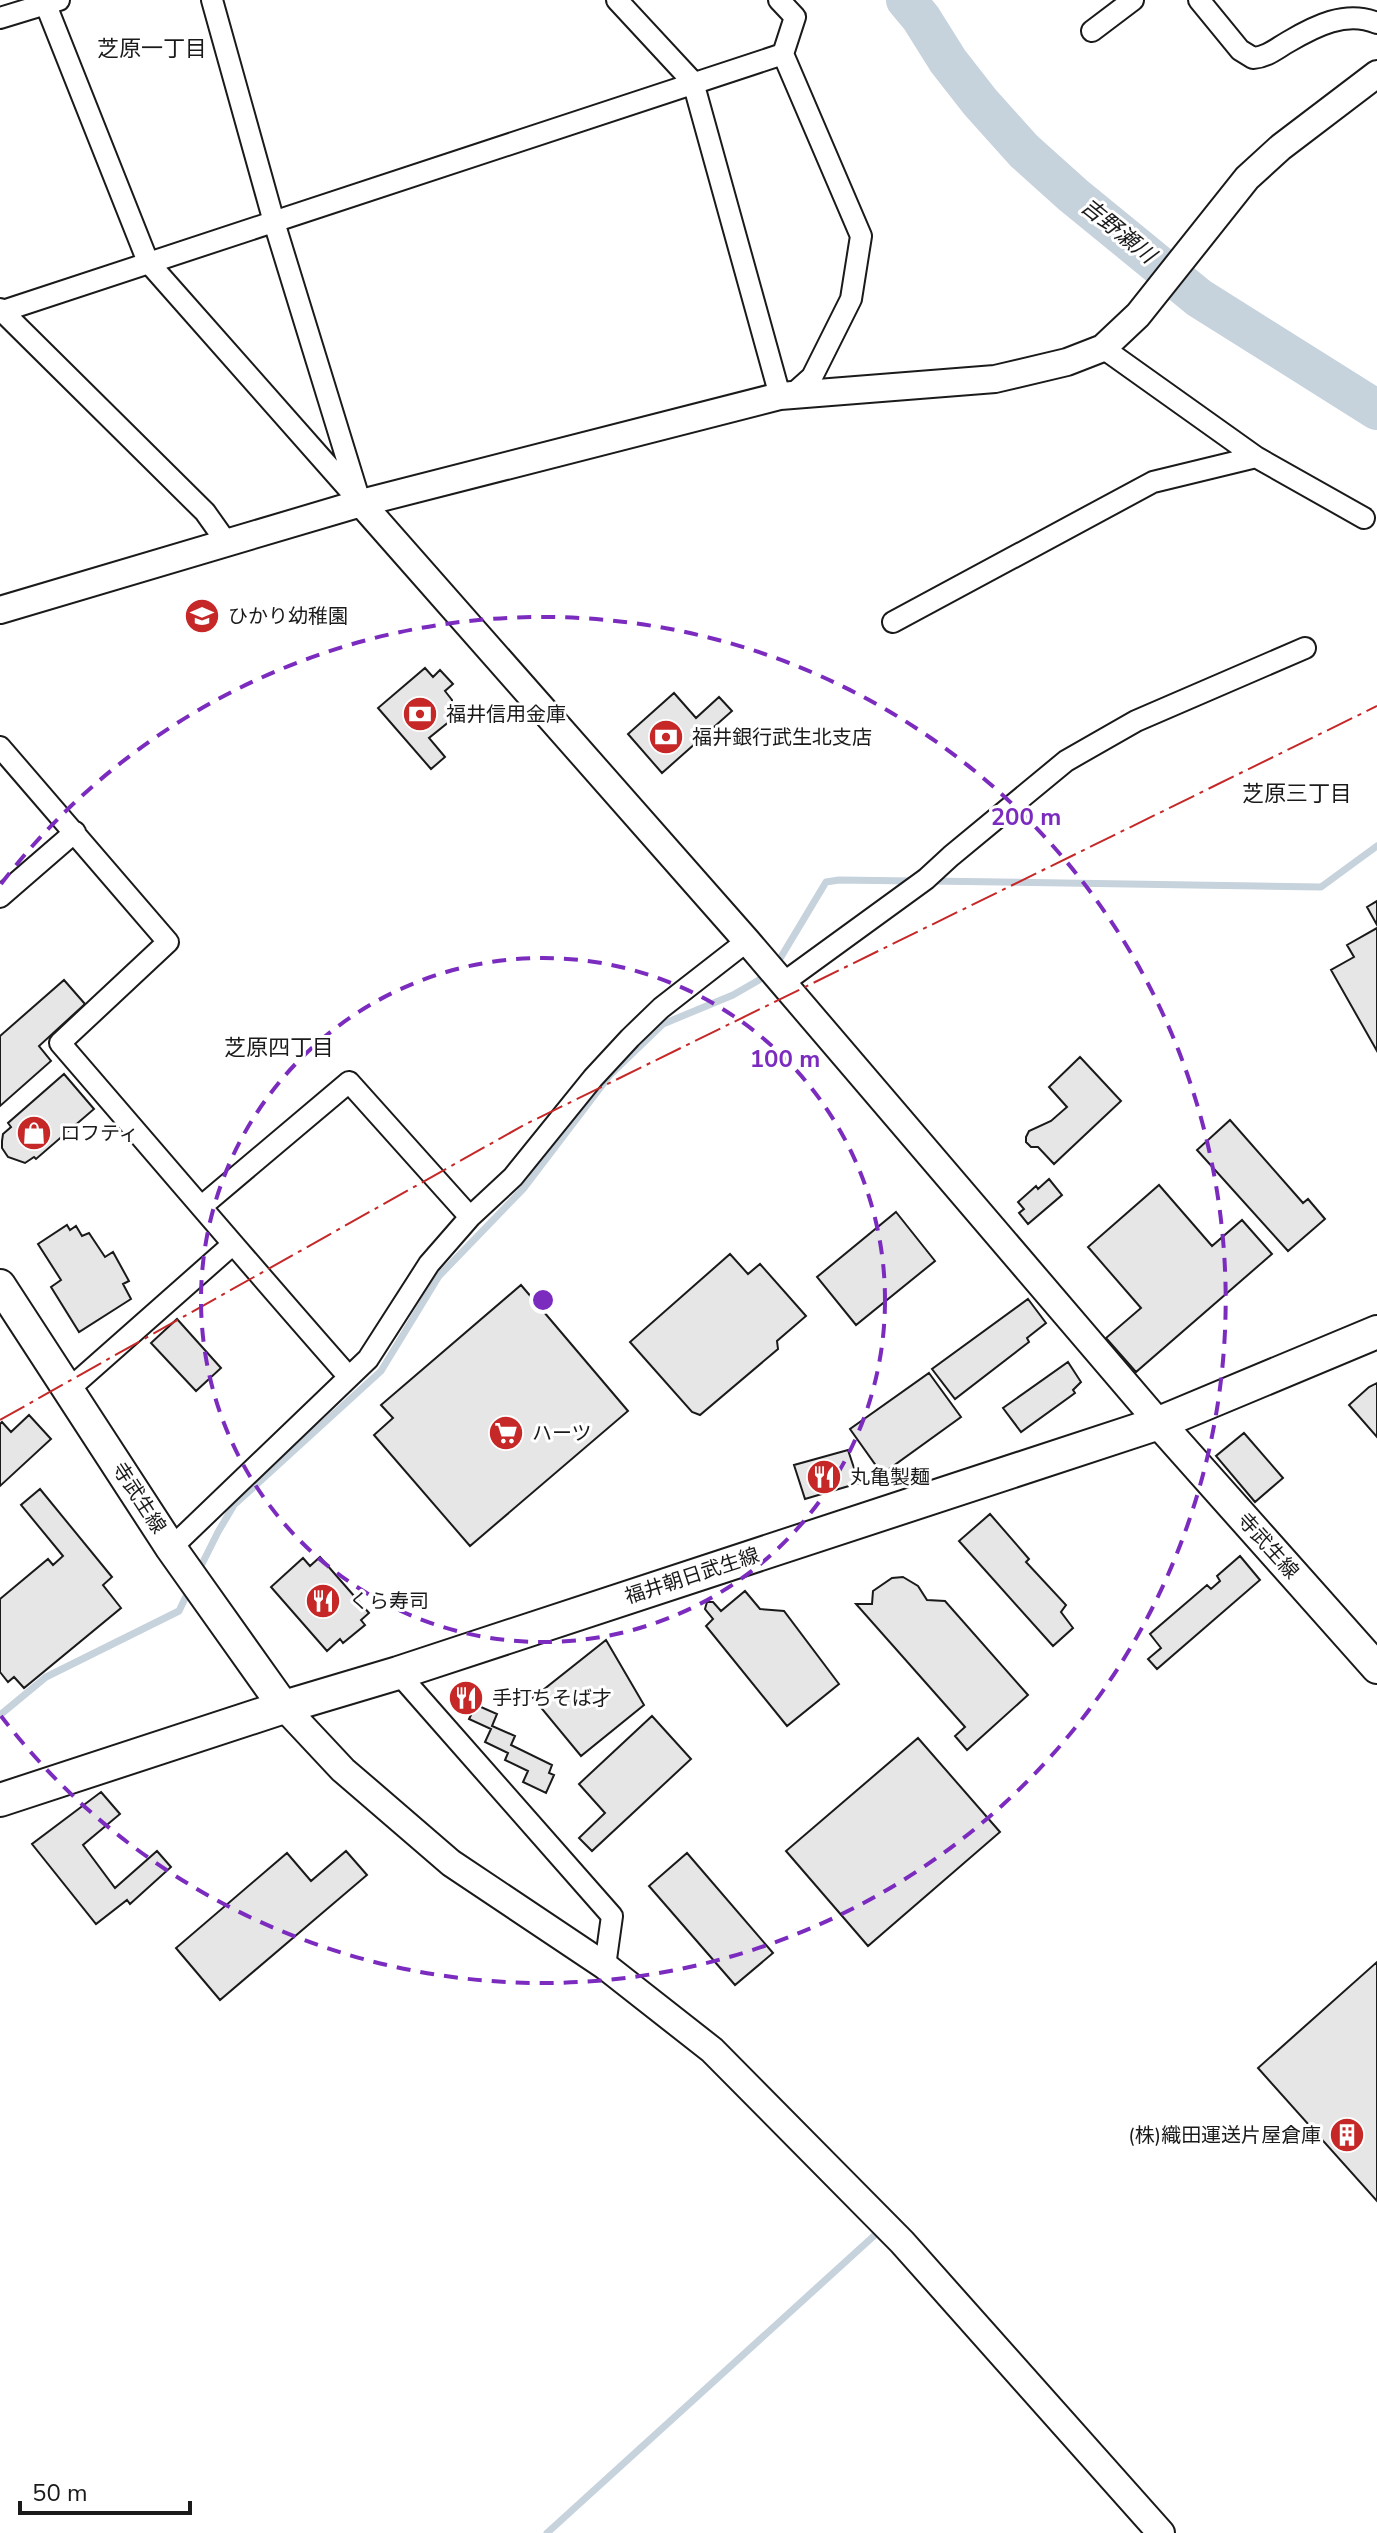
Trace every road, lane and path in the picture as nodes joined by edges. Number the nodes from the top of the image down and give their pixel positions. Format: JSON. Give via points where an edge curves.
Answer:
{"nodes":[{"id":1,"x":212,"y":0,"type":"edge"},
{"id":2,"x":617,"y":0,"type":"edge"},
{"id":3,"x":779,"y":0,"type":"edge"},
{"id":4,"x":1133,"y":0,"type":"edge"},
{"id":5,"x":1199,"y":0,"type":"edge"},
{"id":6,"x":50,"y":1,"type":"edge"},
{"id":7,"x":0,"y":18,"type":"edge"},
{"id":8,"x":1377,"y":23,"type":"edge"},
{"id":9,"x":1092,"y":31,"type":"dead end"},
{"id":10,"x":783,"y":54,"type":"junction"},
{"id":11,"x":1377,"y":74,"type":"edge"},
{"id":12,"x":693,"y":82,"type":"junction"},
{"id":13,"x":274,"y":222,"type":"junction"},
{"id":14,"x":148,"y":262,"type":"junction"},
{"id":15,"x":1,"y":310,"type":"edge"},
{"id":16,"x":1103,"y":348,"type":"junction"},
{"id":17,"x":786,"y":395,"type":"junction"},
{"id":18,"x":1256,"y":457,"type":"junction"},
{"id":19,"x":361,"y":503,"type":"junction"},
{"id":20,"x":1364,"y":518,"type":"dead end"},
{"id":21,"x":227,"y":543,"type":"junction"},
{"id":22,"x":0,"y":610,"type":"edge"},
{"id":23,"x":893,"y":622,"type":"dead end"},
{"id":24,"x":1305,"y":648,"type":"dead end"},
{"id":25,"x":2,"y":755,"type":"edge"},
{"id":26,"x":75,"y":832,"type":"junction"},
{"id":27,"x":0,"y":897,"type":"edge"},
{"id":28,"x":747,"y":941,"type":"junction"},
{"id":29,"x":783,"y":983,"type":"junction"},
{"id":30,"x":202,"y":1206,"type":"junction"},
{"id":31,"x":470,"y":1217,"type":"junction"},
{"id":32,"x":232,"y":1245,"type":"junction"},
{"id":33,"x":0,"y":1285,"type":"edge"},
{"id":34,"x":1377,"y":1332,"type":"edge"},
{"id":35,"x":349,"y":1377,"type":"junction"},
{"id":36,"x":68,"y":1390,"type":"junction"},
{"id":37,"x":1159,"y":1423,"type":"junction"},
{"id":38,"x":171,"y":1548,"type":"junction"},
{"id":39,"x":1377,"y":1668,"type":"edge"},
{"id":40,"x":398,"y":1673,"type":"junction"},
{"id":41,"x":284,"y":1707,"type":"junction"},
{"id":42,"x":0,"y":1800,"type":"edge"},
{"id":43,"x":605,"y":1966,"type":"junction"},
{"id":44,"x":1161,"y":2533,"type":"edge"}],
"edges":[{"from":1,"to":13,"type":"street"},
{"from":2,"to":12,"type":"street"},
{"from":3,"to":10,"type":"street","via":[[795,17]]},
{"from":4,"to":9,"type":"street"},
{"from":5,"to":8,"type":"street","via":[[1240,50],[1253,58],[1339,18]]},
{"from":6,"to":7,"type":"street"},
{"from":6,"to":14,"type":"street"},
{"from":10,"to":12,"type":"street"},
{"from":10,"to":17,"type":"street","via":[[861,236],[851,299],[812,377]]},
{"from":11,"to":16,"type":"street","via":[[1266,159],[1138,315]]},
{"from":12,"to":13,"type":"street"},
{"from":12,"to":17,"type":"street"},
{"from":13,"to":14,"type":"street"},
{"from":13,"to":19,"type":"street"},
{"from":14,"to":15,"type":"street"},
{"from":14,"to":19,"type":"street"},
{"from":15,"to":21,"type":"street","via":[[205,512]]},
{"from":16,"to":17,"type":"street","via":[[995,379]]},
{"from":16,"to":18,"type":"street"},
{"from":17,"to":19,"type":"street"},
{"from":18,"to":20,"type":"street"},
{"from":18,"to":23,"type":"street","via":[[1153,482]]},
{"from":19,"to":21,"type":"street"},
{"from":19,"to":28,"type":"street"},
{"from":21,"to":22,"type":"street"},
{"from":24,"to":29,"type":"street","via":[[1136,721],[1066,761],[926,879]]},
{"from":25,"to":26,"type":"street"},
{"from":26,"to":27,"type":"street"},
{"from":26,"to":30,"type":"street","via":[[168,942],[60,1043]]},
{"from":28,"to":29,"type":"street"},
{"from":28,"to":31,"type":"street","via":[[630,1038],[513,1177]]},
{"from":29,"to":37,"type":"street"},
{"from":30,"to":31,"type":"street","via":[[349,1082]]},
{"from":30,"to":32,"type":"street"},
{"from":31,"to":35,"type":"street","via":[[429,1264],[368,1359]]},
{"from":32,"to":35,"type":"street"},
{"from":32,"to":36,"type":"street"},
{"from":33,"to":36,"type":"main road","name":"寺武生線"},
{"from":34,"to":37,"type":"main road","name":"福井朝日武生線"},
{"from":35,"to":38,"type":"street"},
{"from":36,"to":38,"type":"main road","name":"寺武生線"},
{"from":37,"to":39,"type":"main road","name":"寺武生線"},
{"from":37,"to":40,"type":"main road","name":"福井朝日武生線"},
{"from":38,"to":41,"type":"main road","name":"寺武生線"},
{"from":40,"to":41,"type":"main road","name":"福井朝日武生線"},
{"from":40,"to":43,"type":"street","via":[[612,1916]]},
{"from":41,"to":42,"type":"main road","name":"福井朝日武生線"},
{"from":41,"to":43,"type":"street","via":[[343,1770],[451,1863]]},
{"from":43,"to":44,"type":"street","via":[[712,2050],[805,2142],[902,2242]]}]}
